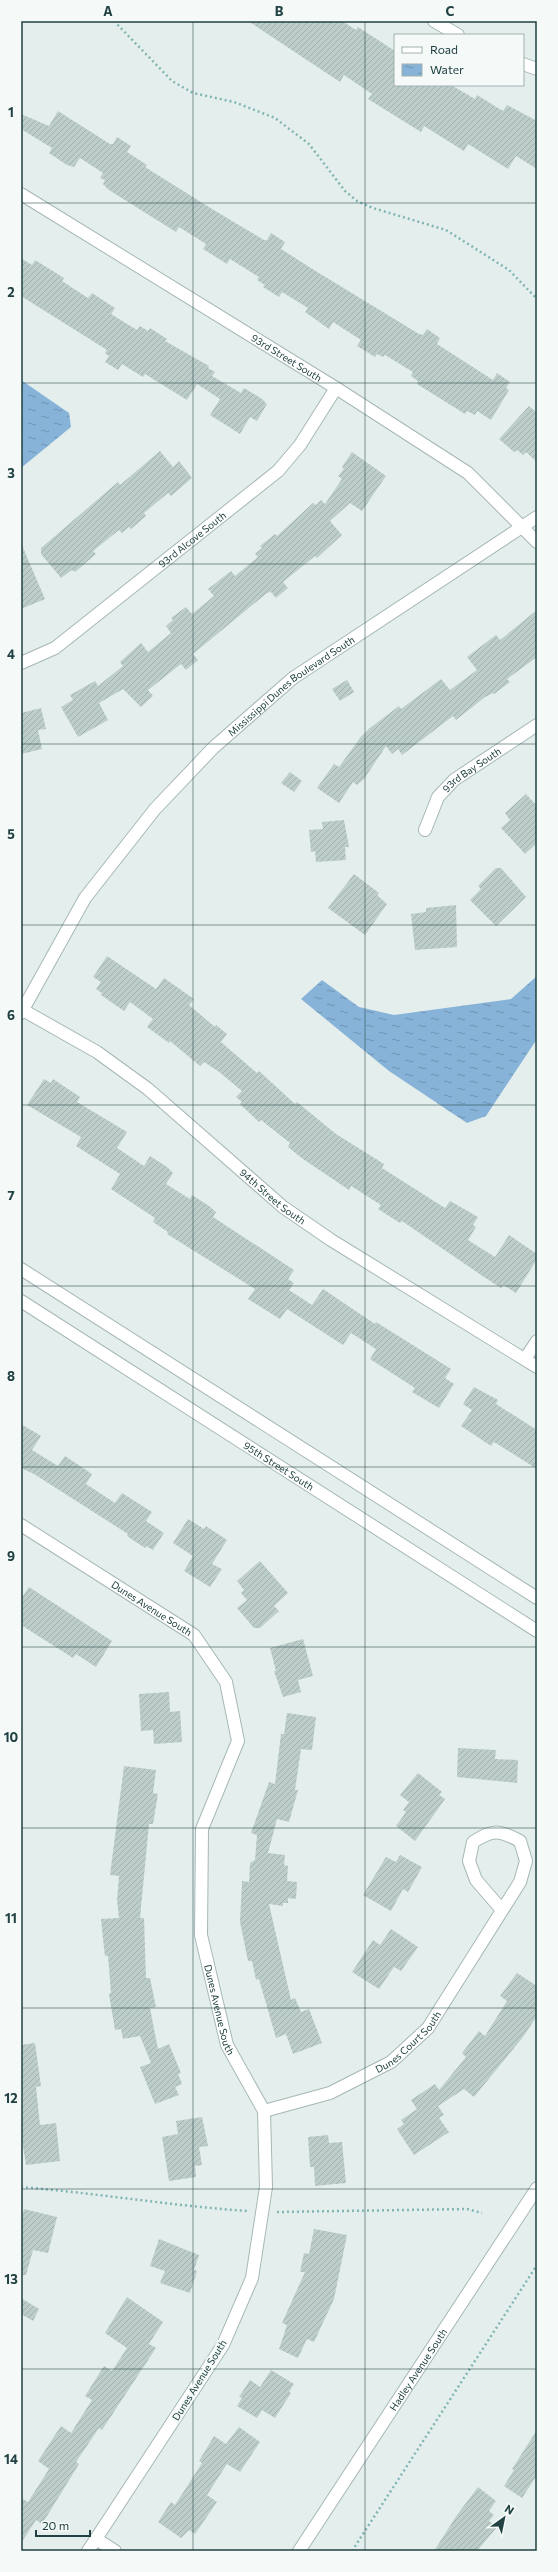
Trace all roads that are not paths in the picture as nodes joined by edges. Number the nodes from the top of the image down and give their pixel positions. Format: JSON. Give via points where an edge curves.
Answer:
{"nodes":[{"id":1,"x":434,"y":21,"type":"edge"},
{"id":2,"x":456,"y":34,"type":"edge"},
{"id":3,"x":524,"y":64,"type":"edge"},
{"id":4,"x":537,"y":69,"type":"edge"},
{"id":5,"x":21,"y":194,"type":"edge"},
{"id":6,"x":336,"y":388,"type":"junction"},
{"id":7,"x":537,"y":517,"type":"edge"},
{"id":8,"x":523,"y":527,"type":"junction"},
{"id":9,"x":537,"y":542,"type":"edge"},
{"id":10,"x":21,"y":662,"type":"edge"},
{"id":11,"x":537,"y":725,"type":"edge"},
{"id":12,"x":425,"y":830,"type":"dead end"},
{"id":13,"x":22,"y":1011,"type":"edge"},
{"id":14,"x":21,"y":1269,"type":"edge"},
{"id":15,"x":21,"y":1301,"type":"edge"},
{"id":16,"x":537,"y":1341,"type":"edge"},
{"id":17,"x":525,"y":1359,"type":"junction"},
{"id":18,"x":537,"y":1367,"type":"edge"},
{"id":19,"x":21,"y":1524,"type":"edge"},
{"id":20,"x":537,"y":1598,"type":"edge"},
{"id":21,"x":537,"y":1631,"type":"edge"},
{"id":22,"x":501,"y":1909,"type":"junction"},
{"id":23,"x":264,"y":2111,"type":"junction"},
{"id":24,"x":537,"y":2188,"type":"edge"},
{"id":25,"x":96,"y":2538,"type":"junction"},
{"id":26,"x":88,"y":2551,"type":"edge"},
{"id":27,"x":115,"y":2551,"type":"edge"},
{"id":28,"x":299,"y":2551,"type":"edge"}],
"edges":[{"from":1,"to":2,"type":"street"},
{"from":3,"to":4,"type":"street"},
{"from":5,"to":6,"type":"street","name":"93rd Street South"},
{"from":6,"to":8,"type":"street","name":"93rd Street South","via":[[468,473]]},
{"from":6,"to":10,"type":"street","name":"93rd Alcove South","via":[[300,445],[278,471],[55,648]]},
{"from":7,"to":8,"type":"street","name":"Mississippi Dunes Boulevard South"},
{"from":8,"to":9,"type":"street","name":"93rd Street South"},
{"from":8,"to":13,"type":"street","name":"Mississippi Dunes Boulevard South","via":[[293,678],[213,748],[155,809],[85,898]]},
{"from":11,"to":12,"type":"street","name":"93rd Bay South","via":[[454,780],[438,797]]},
{"from":13,"to":17,"type":"street","name":"94th Street South","via":[[97,1052],[148,1090],[283,1207],[331,1240]]},
{"from":14,"to":20,"type":"street"},
{"from":15,"to":21,"type":"street","name":"95th Street South"},
{"from":16,"to":17,"type":"street"},
{"from":17,"to":18,"type":"street","name":"94th Street South"},
{"from":19,"to":23,"type":"street","name":"Dunes Avenue South","via":[[194,1635],[226,1682],[238,1741],[202,1829],[201,1935],[227,2045]]},
{"from":22,"to":22,"type":"street","name":"Dunes Court South","via":[[476,1880],[469,1861],[474,1842],[488,1832],[505,1833],[520,1841],[526,1861],[520,1882]]},
{"from":22,"to":23,"type":"street","name":"Dunes Court South","via":[[428,2028],[391,2062],[330,2093]]},
{"from":23,"to":25,"type":"street","name":"Dunes Avenue South","via":[[266,2186],[252,2278],[223,2345]]},
{"from":24,"to":28,"type":"street","name":"Hadley Avenue South"},
{"from":25,"to":26,"type":"street","name":"Dunes Avenue South"},
{"from":25,"to":27,"type":"street"}]}
